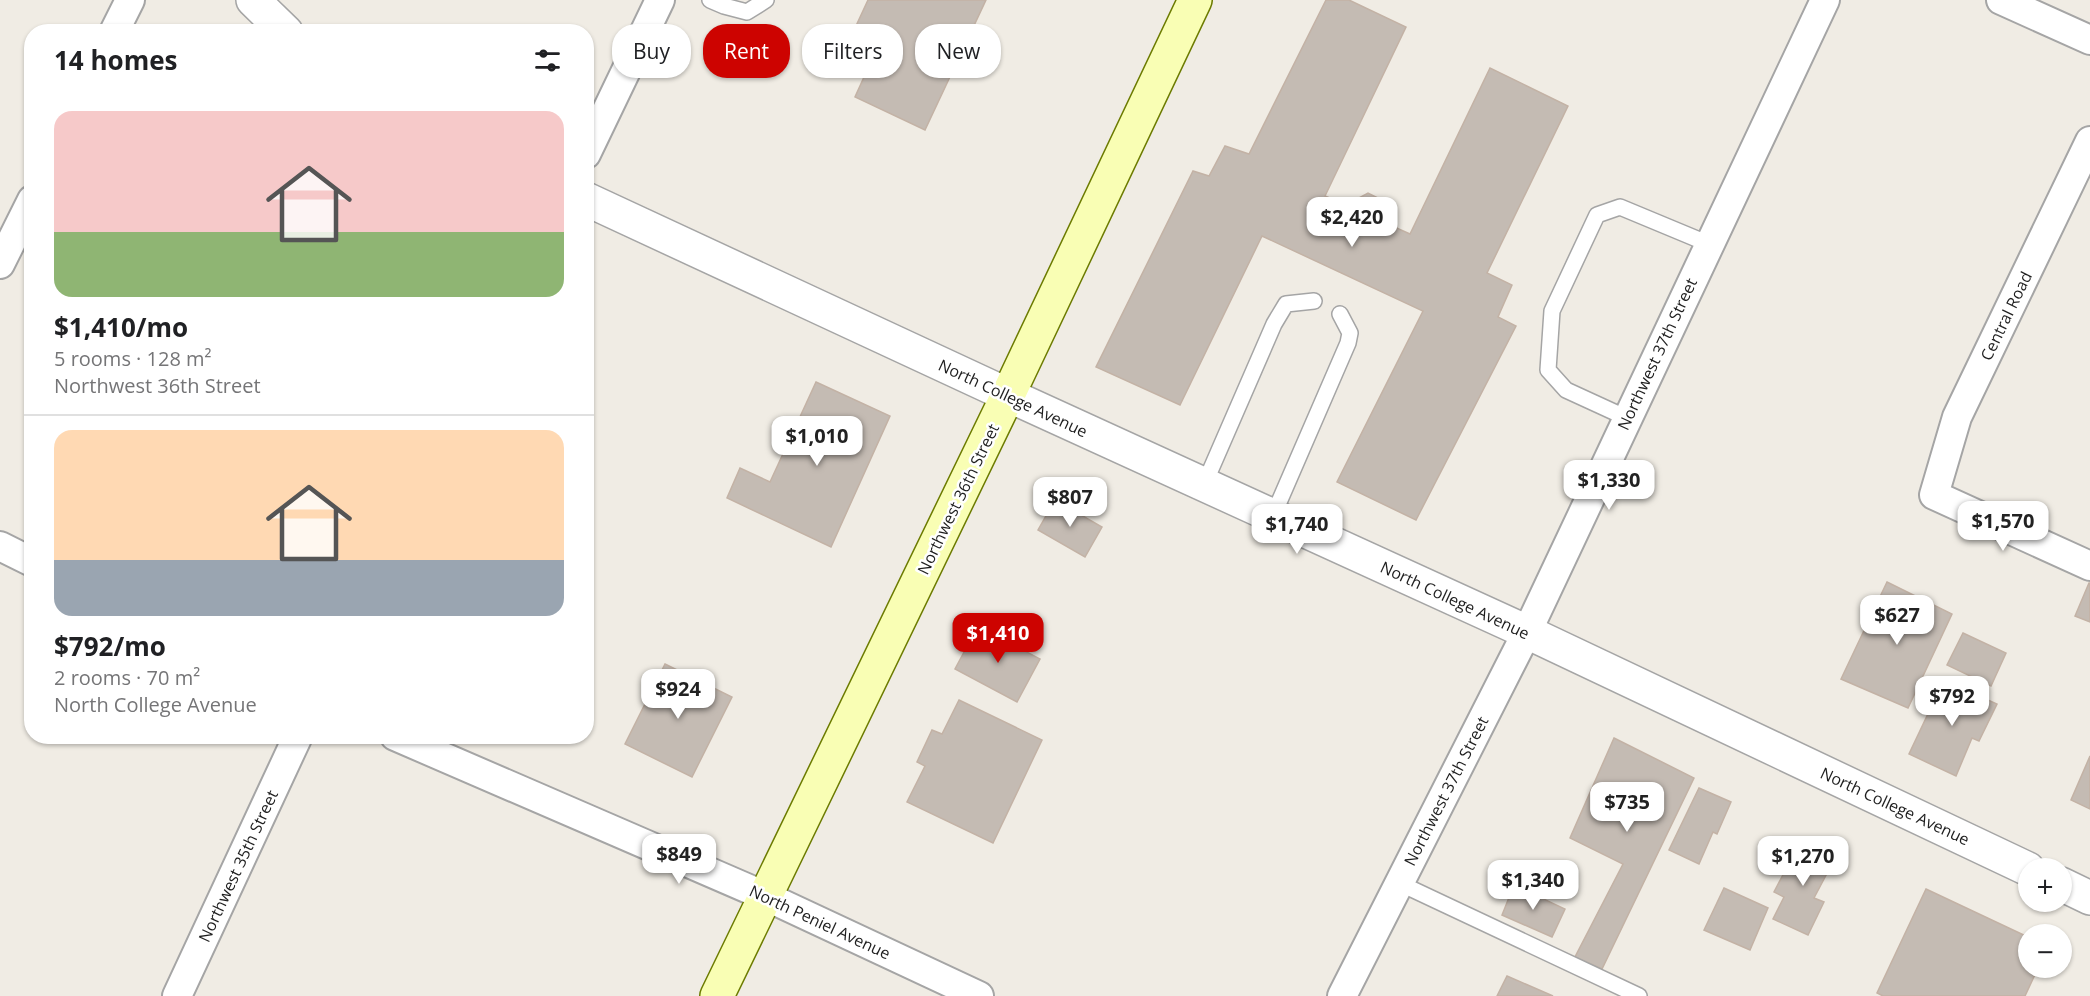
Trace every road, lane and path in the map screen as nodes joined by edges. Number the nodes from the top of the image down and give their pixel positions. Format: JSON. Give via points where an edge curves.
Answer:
{"nodes":[{"id":1,"x":130,"y":0,"type":"edge"},
{"id":2,"x":253,"y":0,"type":"edge"},
{"id":3,"x":660,"y":0,"type":"edge"},
{"id":4,"x":710,"y":0,"type":"edge"},
{"id":5,"x":766,"y":0,"type":"edge"},
{"id":6,"x":1195,"y":0,"type":"edge"},
{"id":7,"x":1825,"y":0,"type":"edge"},
{"id":8,"x":2001,"y":0,"type":"edge"},
{"id":9,"x":118,"y":24,"type":"edge"},
{"id":10,"x":278,"y":24,"type":"edge"},
{"id":11,"x":2090,"y":40,"type":"edge"},
{"id":12,"x":594,"y":137,"type":"edge"},
{"id":13,"x":2090,"y":141,"type":"edge"},
{"id":14,"x":594,"y":203,"type":"edge"},
{"id":15,"x":24,"y":216,"type":"edge"},
{"id":16,"x":1709,"y":244,"type":"junction"},
{"id":17,"x":0,"y":264,"type":"edge"},
{"id":18,"x":1314,"y":301,"type":"dead end"},
{"id":19,"x":1340,"y":314,"type":"dead end"},
{"id":20,"x":1008,"y":395,"type":"junction"},
{"id":21,"x":1627,"y":418,"type":"junction"},
{"id":22,"x":1204,"y":485,"type":"junction"},
{"id":23,"x":1273,"y":516,"type":"junction"},
{"id":24,"x":0,"y":546,"type":"edge"},
{"id":25,"x":24,"y":558,"type":"edge"},
{"id":26,"x":2090,"y":566,"type":"edge"},
{"id":27,"x":1527,"y":632,"type":"junction"},
{"id":28,"x":294,"y":744,"type":"edge"},
{"id":29,"x":414,"y":744,"type":"edge"},
{"id":30,"x":2018,"y":864,"type":"edge"},
{"id":31,"x":1399,"y":883,"type":"junction"},
{"id":32,"x":2072,"y":889,"type":"edge"},
{"id":33,"x":765,"y":896,"type":"junction"},
{"id":34,"x":2090,"y":898,"type":"edge"},
{"id":35,"x":177,"y":996,"type":"edge"},
{"id":36,"x":717,"y":996,"type":"edge"},
{"id":37,"x":979,"y":996,"type":"edge"},
{"id":38,"x":1342,"y":996,"type":"edge"},
{"id":39,"x":1639,"y":996,"type":"edge"}],
"edges":[{"from":1,"to":9,"type":"street"},
{"from":2,"to":10,"type":"street"},
{"from":3,"to":12,"type":"street"},
{"from":4,"to":5,"type":"lane","via":[[747,12]]},
{"from":6,"to":20,"type":"main road","name":"Northwest 36th Street"},
{"from":7,"to":16,"type":"street","name":"Northwest 37th Street"},
{"from":8,"to":11,"type":"street"},
{"from":13,"to":26,"type":"street","name":"Central Road","via":[[1958,417],[1934,495]]},
{"from":14,"to":20,"type":"street","name":"North College Avenue"},
{"from":15,"to":17,"type":"street"},
{"from":16,"to":21,"type":"street","name":"Northwest 37th Street"},
{"from":16,"to":21,"type":"lane","via":[[1620,207],[1597,215],[1552,311],[1548,370],[1566,390]]},
{"from":18,"to":22,"type":"lane","via":[[1286,304],[1274,324]]},
{"from":19,"to":23,"type":"lane","via":[[1350,333],[1348,343]]},
{"from":20,"to":22,"type":"street","name":"North College Avenue"},
{"from":20,"to":33,"type":"main road","name":"Northwest 36th Street"},
{"from":21,"to":27,"type":"street","name":"Northwest 37th Street"},
{"from":22,"to":23,"type":"street","name":"North College Avenue"},
{"from":23,"to":27,"type":"street","name":"North College Avenue"},
{"from":24,"to":25,"type":"street"},
{"from":27,"to":30,"type":"street","name":"North College Avenue"},
{"from":27,"to":31,"type":"street","name":"Northwest 37th Street"},
{"from":28,"to":35,"type":"street","name":"Northwest 35th Street"},
{"from":29,"to":33,"type":"street","name":"North Peniel Avenue"},
{"from":31,"to":38,"type":"street","name":"Northwest 37th Street"},
{"from":31,"to":39,"type":"lane"},
{"from":32,"to":34,"type":"street"},
{"from":33,"to":36,"type":"main road","name":"Northwest 36th Street"},
{"from":33,"to":37,"type":"street","name":"North Peniel Avenue"}]}
